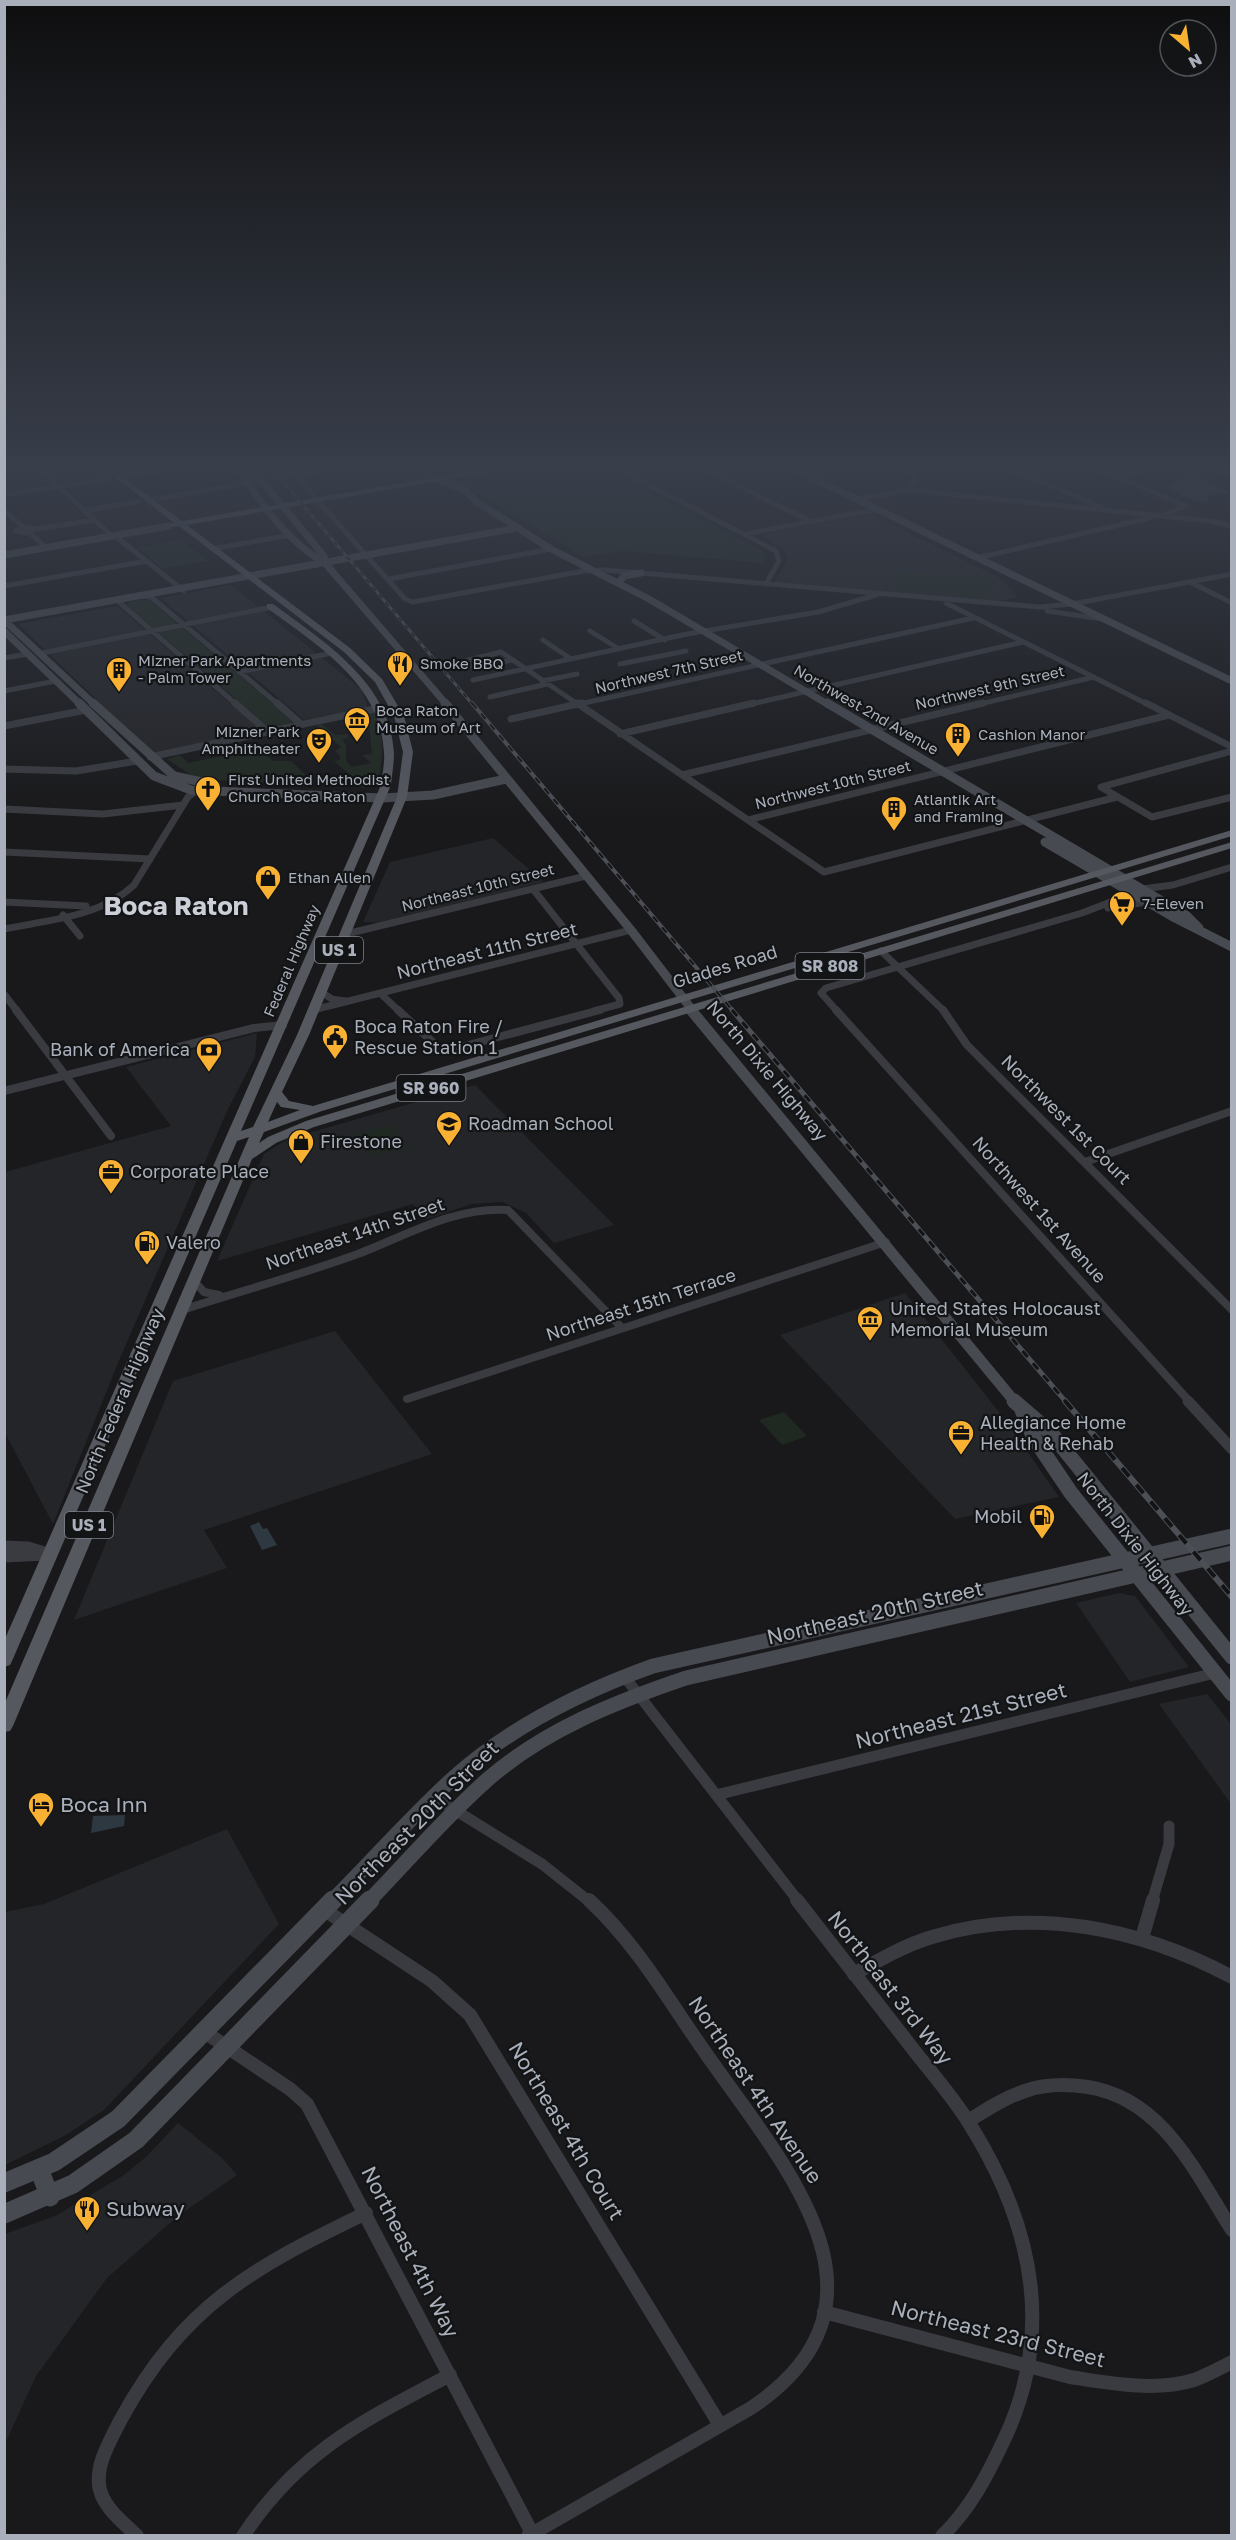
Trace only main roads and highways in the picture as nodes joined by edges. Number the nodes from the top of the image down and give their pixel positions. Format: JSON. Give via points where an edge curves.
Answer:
{"nodes":[{"id":1,"x":242,"y":584,"type":"edge"},
{"id":2,"x":257,"y":584,"type":"edge"},
{"id":3,"x":249,"y":589,"type":"dead end"},
{"id":4,"x":262,"y":600,"type":"dead end"},
{"id":5,"x":369,"y":692,"type":"junction"},
{"id":6,"x":390,"y":696,"type":"junction"},
{"id":7,"x":379,"y":708,"type":"junction"},
{"id":8,"x":399,"y":716,"type":"junction"},
{"id":9,"x":1232,"y":833,"type":"edge"},
{"id":10,"x":1232,"y":845,"type":"edge"},
{"id":11,"x":330,"y":915,"type":"junction"},
{"id":12,"x":346,"y":934,"type":"junction"},
{"id":13,"x":318,"y":942,"type":"junction"},
{"id":14,"x":335,"y":959,"type":"junction"},
{"id":15,"x":688,"y":1004,"type":"junction"},
{"id":16,"x":552,"y":1051,"type":"joint"},
{"id":17,"x":276,"y":1093,"type":"junction"},
{"id":18,"x":318,"y":1108,"type":"junction"},
{"id":19,"x":244,"y":1111,"type":"junction"},
{"id":20,"x":310,"y":1124,"type":"junction"},
{"id":21,"x":259,"y":1127,"type":"junction"},
{"id":22,"x":231,"y":1139,"type":"junction"},
{"id":23,"x":247,"y":1154,"type":"junction"},
{"id":24,"x":215,"y":1173,"type":"joint"},
{"id":25,"x":172,"y":1279,"type":"junction"},
{"id":26,"x":191,"y":1287,"type":"junction"},
{"id":27,"x":64,"y":1526,"type":"junction"},
{"id":28,"x":51,"y":1554,"type":"junction"},
{"id":29,"x":76,"y":1554,"type":"junction"},
{"id":30,"x":64,"y":1584,"type":"junction"},
{"id":31,"x":4,"y":1661,"type":"edge"},
{"id":32,"x":10,"y":1698,"type":"edge"},
{"id":33,"x":4,"y":1726,"type":"edge"}],
"edges":[{"from":1,"to":3,"type":"main road"},
{"from":2,"to":6,"type":"main road","number":"US 1","via":[[355,657]]},
{"from":4,"to":5,"type":"main road","name":"Federal Highway","number":"US 1","via":[[332,653]]},
{"from":5,"to":6,"type":"main road"},
{"from":5,"to":7,"type":"main road","name":"Federal Highway","number":"US 1"},
{"from":6,"to":8,"type":"main road","number":"US 1"},
{"from":7,"to":8,"type":"main road"},
{"from":7,"to":11,"type":"main road","name":"Federal Highway","number":"US 1","via":[[390,754],[383,795]]},
{"from":8,"to":12,"type":"main road","number":"US 1","via":[[408,752],[402,797]]},
{"from":9,"to":15,"type":"main road","name":"Glades Road","number":"SR 808","via":[[1101,870]]},
{"from":10,"to":15,"type":"main road","name":"Glades Road","number":"SR 808","via":[[881,951]]},
{"from":11,"to":12,"type":"main road","via":[[335,927]]},
{"from":11,"to":13,"type":"main road","name":"Federal Highway","number":"US 1"},
{"from":12,"to":14,"type":"main road","number":"US 1"},
{"from":13,"to":14,"type":"main road","via":[[329,947]]},
{"from":13,"to":19,"type":"main road","name":"Federal Highway","number":"US 1"},
{"from":14,"to":17,"type":"main road","number":"US 1"},
{"from":15,"to":16,"type":"main road","name":"Glades Road","number":"SR 808"},
{"from":15,"to":18,"type":"main road","name":"Glades Road","number":"SR 808"},
{"from":16,"to":20,"type":"main road","name":"Glades Road","number":"SR 960"},
{"from":17,"to":18,"type":"main road","via":[[279,1100],[290,1106]]},
{"from":17,"to":21,"type":"main road","name":"North Federal Highway","number":"US 1"},
{"from":18,"to":21,"type":"main road","name":"Glades Road","number":"SR 808"},
{"from":19,"to":21,"type":"main road"},
{"from":19,"to":22,"type":"main road","name":"Federal Highway","number":"US 1"},
{"from":20,"to":21,"type":"main road","via":[[278,1129]]},
{"from":20,"to":23,"type":"main road","name":"Glades Road","number":"SR 960"},
{"from":21,"to":22,"type":"main road","name":"Glades Road","number":"SR 808"},
{"from":21,"to":23,"type":"main road","name":"North Federal Highway","number":"US 1"},
{"from":22,"to":23,"type":"main road","via":[[243,1143]]},
{"from":22,"to":24,"type":"main road","name":"Federal Highway","number":"US 1"},
{"from":23,"to":26,"type":"main road","name":"North Federal Highway","number":"US 1"},
{"from":24,"to":25,"type":"main road","name":"North Federal Highway","number":"US 1"},
{"from":25,"to":26,"type":"main road"},
{"from":25,"to":27,"type":"main road","name":"North Federal Highway","number":"US 1"},
{"from":26,"to":29,"type":"main road","name":"North Federal Highway","number":"US 1"},
{"from":27,"to":28,"type":"main road","name":"North Federal Highway","number":"US 1"},
{"from":27,"to":29,"type":"main road","via":[[65,1543]]},
{"from":28,"to":30,"type":"main road","via":[[58,1560]]},
{"from":28,"to":31,"type":"main road","name":"North Federal Highway","number":"US 1"},
{"from":29,"to":30,"type":"main road","name":"North Federal Highway","number":"US 1"},
{"from":30,"to":32,"type":"main road","name":"North Federal Highway","number":"US 1"},
{"from":32,"to":33,"type":"main road","name":"North Federal Highway","number":"US 1"}]}
